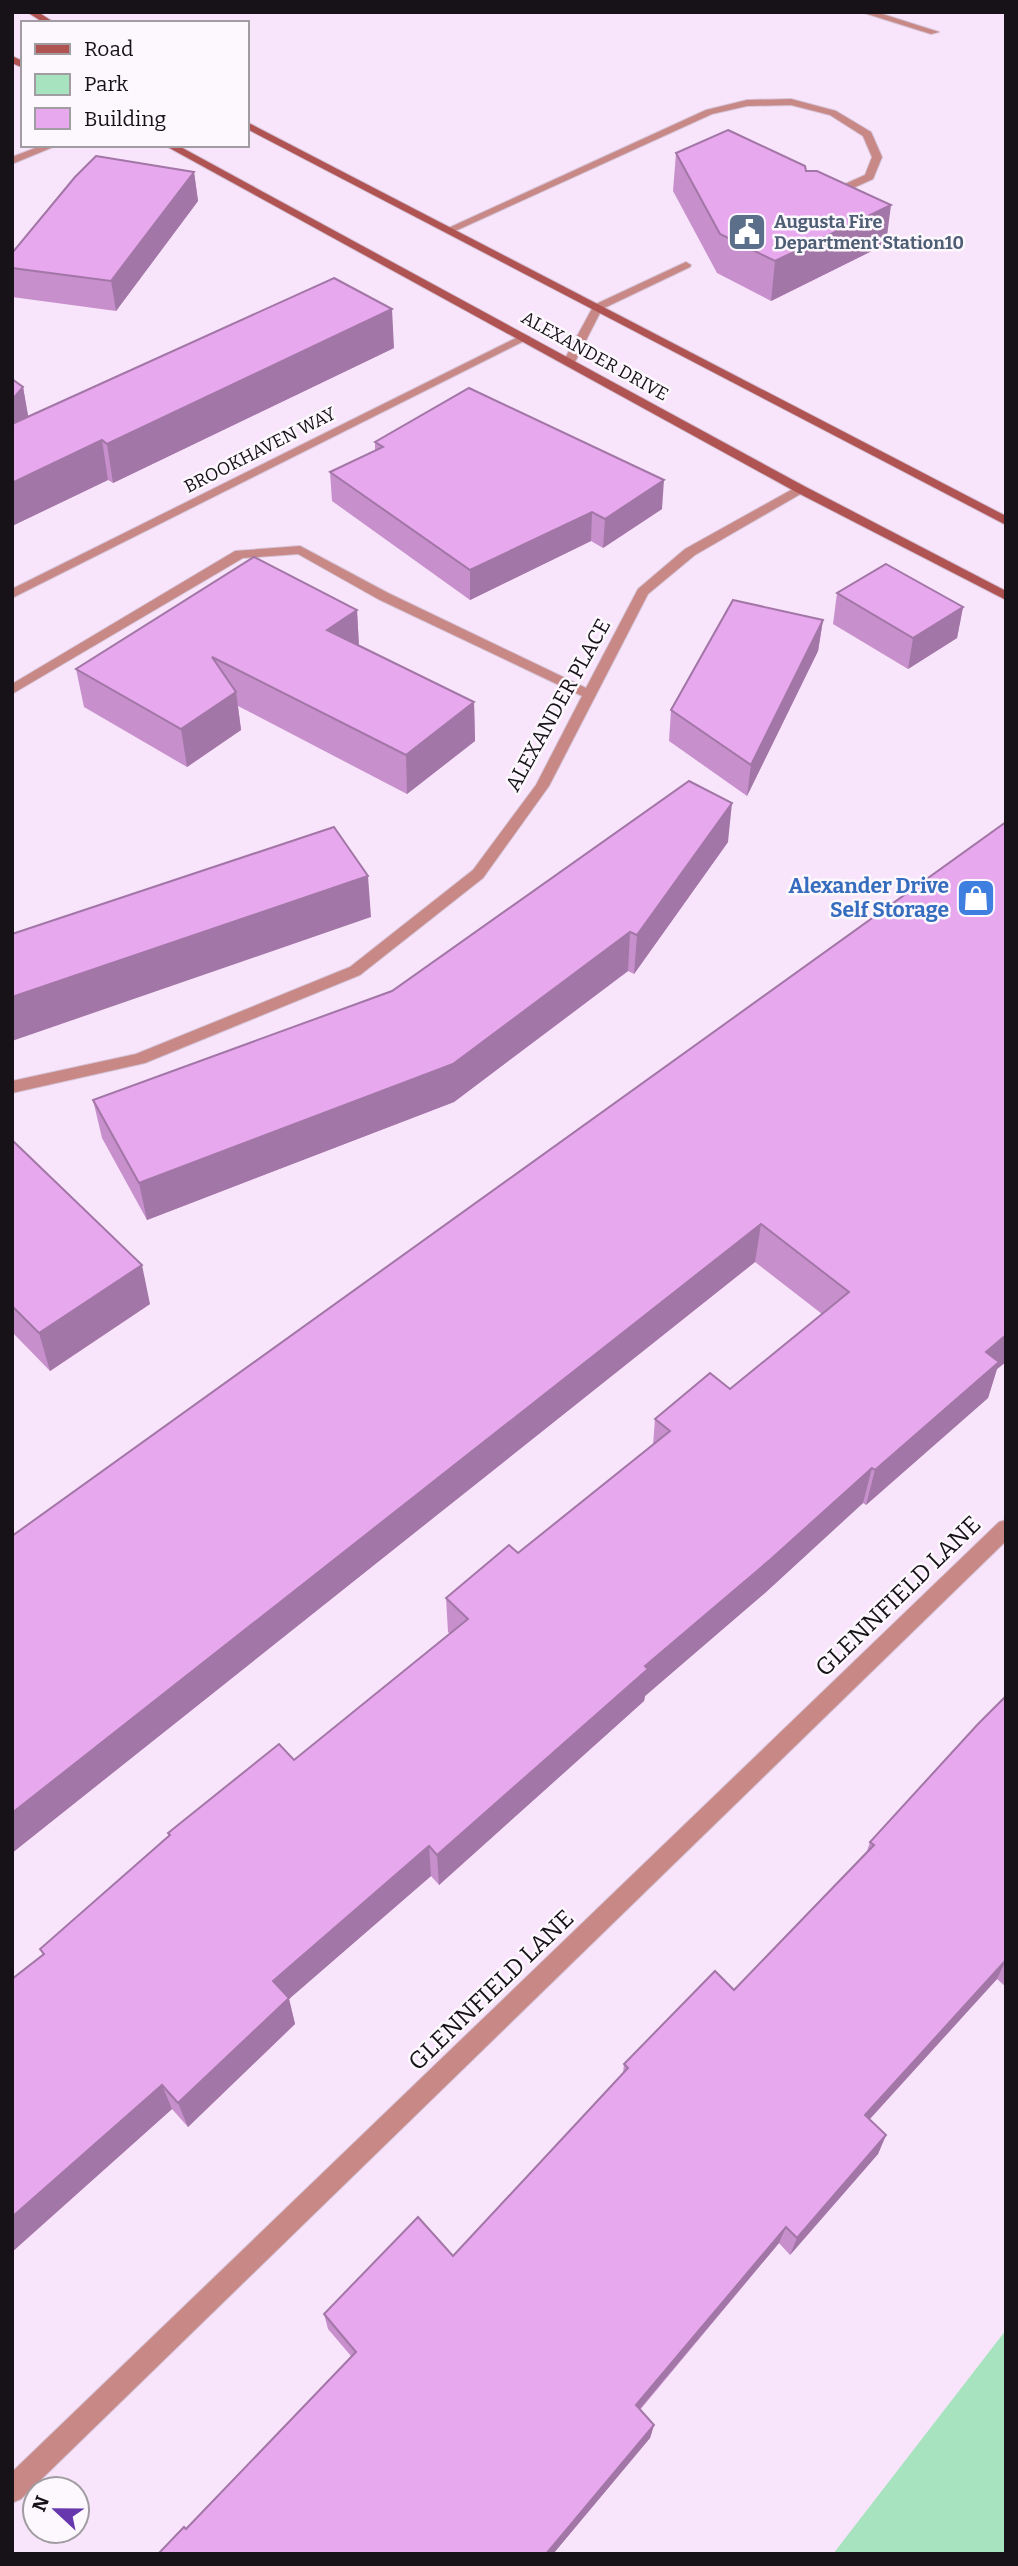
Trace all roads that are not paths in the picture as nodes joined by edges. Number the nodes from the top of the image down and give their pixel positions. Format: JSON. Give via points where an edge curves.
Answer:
{"nodes":[{"id":1,"x":31,"y":12,"type":"edge"},
{"id":2,"x":865,"y":12,"type":"edge"},
{"id":3,"x":47,"y":21,"type":"edge"},
{"id":4,"x":934,"y":32,"type":"dead end"},
{"id":5,"x":248,"y":126,"type":"edge"},
{"id":6,"x":47,"y":147,"type":"edge"},
{"id":7,"x":173,"y":147,"type":"edge"},
{"id":8,"x":12,"y":161,"type":"edge"},
{"id":9,"x":820,"y":200,"type":"edge"},
{"id":10,"x":449,"y":230,"type":"junction"},
{"id":11,"x":686,"y":265,"type":"dead end"},
{"id":12,"x":598,"y":307,"type":"junction"},
{"id":13,"x":524,"y":337,"type":"junction"},
{"id":14,"x":569,"y":362,"type":"junction"},
{"id":15,"x":800,"y":489,"type":"junction"},
{"id":16,"x":1006,"y":520,"type":"edge"},
{"id":17,"x":12,"y":594,"type":"edge"},
{"id":18,"x":1006,"y":596,"type":"edge"},
{"id":19,"x":12,"y":690,"type":"edge"},
{"id":20,"x":590,"y":695,"type":"junction"},
{"id":21,"x":12,"y":1087,"type":"edge"},
{"id":22,"x":1006,"y":1528,"type":"edge"},
{"id":23,"x":12,"y":2490,"type":"edge"}],
"edges":[{"from":1,"to":3,"type":"main road"},
{"from":2,"to":4,"type":"street"},
{"from":5,"to":10,"type":"main road","name":"ALEXANDER DRIVE"},
{"from":6,"to":8,"type":"street"},
{"from":7,"to":13,"type":"main road","name":"ALEXANDER DRIVE"},
{"from":9,"to":10,"type":"street","via":[[869,177],[877,157],[867,134],[833,113],[791,103],[747,103],[709,112]]},
{"from":10,"to":12,"type":"main road","name":"ALEXANDER DRIVE"},
{"from":11,"to":12,"type":"street"},
{"from":12,"to":14,"type":"street"},
{"from":12,"to":16,"type":"main road","name":"ALEXANDER DRIVE"},
{"from":13,"to":14,"type":"main road","name":"ALEXANDER DRIVE"},
{"from":13,"to":17,"type":"street","name":"BROOKHAVEN WAY"},
{"from":14,"to":15,"type":"main road","name":"ALEXANDER DRIVE"},
{"from":15,"to":18,"type":"main road","name":"ALEXANDER DRIVE"},
{"from":15,"to":20,"type":"street","name":"ALEXANDER PLACE","via":[[690,552],[643,592]]},
{"from":19,"to":20,"type":"street","via":[[240,554],[300,550],[383,596]]},
{"from":20,"to":21,"type":"street","name":"ALEXANDER PLACE","via":[[542,786],[478,874],[355,971],[139,1059]]},
{"from":22,"to":23,"type":"street","name":"GLENNFIELD LANE"}]}
